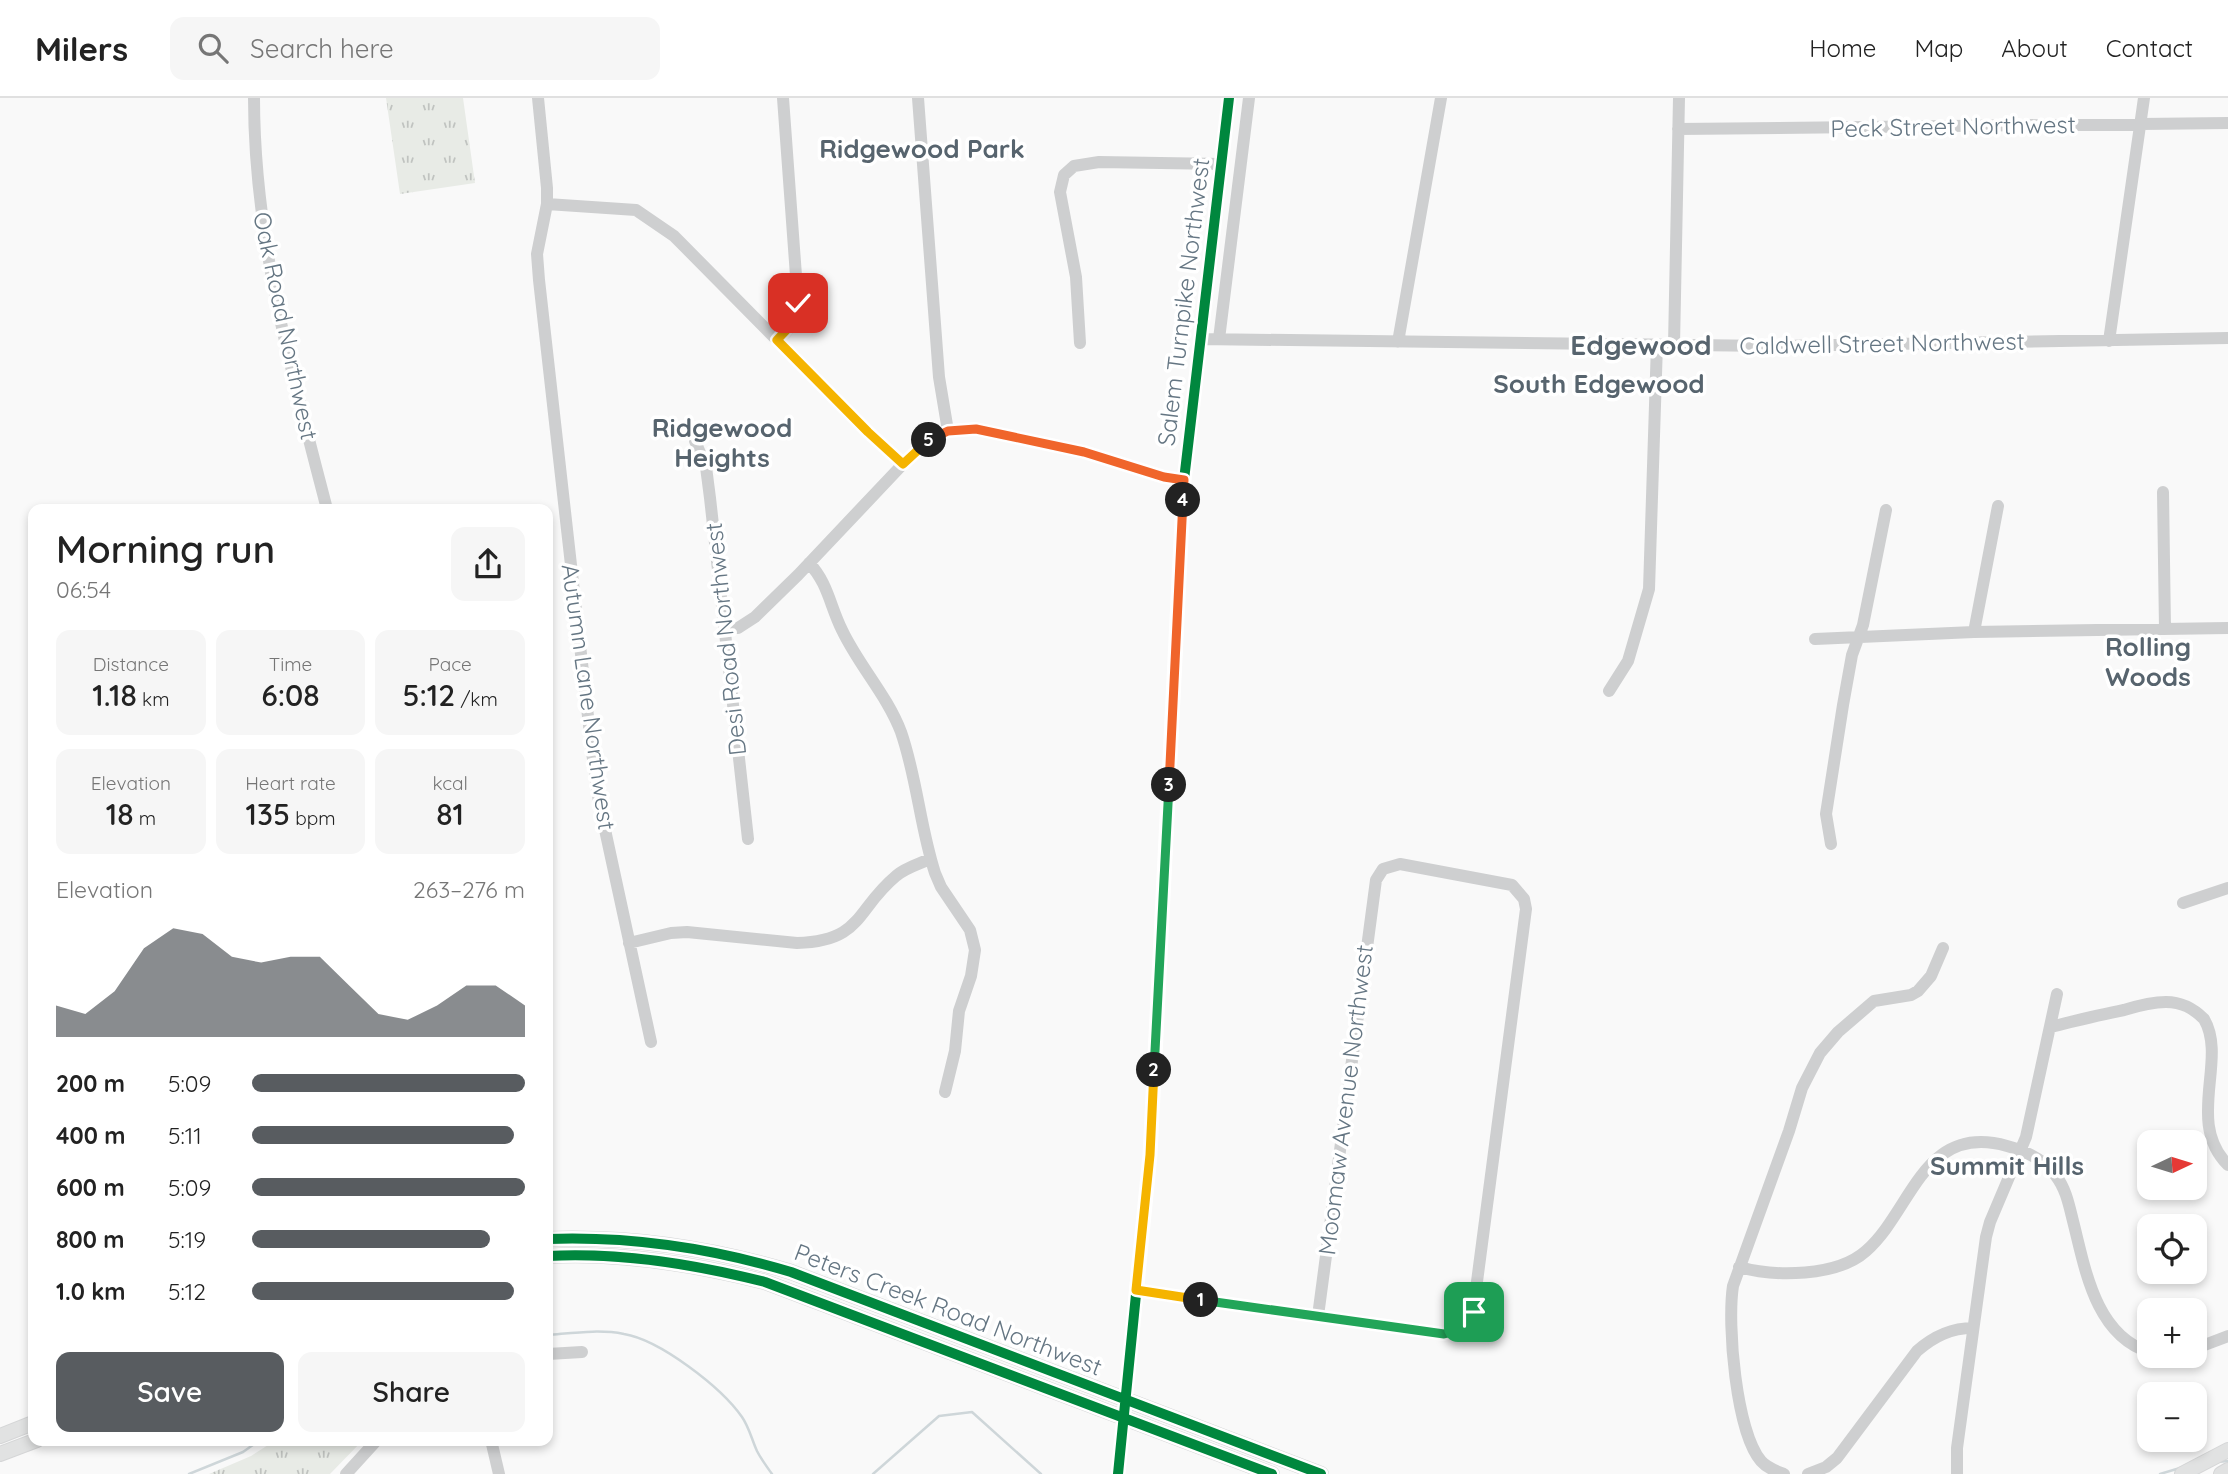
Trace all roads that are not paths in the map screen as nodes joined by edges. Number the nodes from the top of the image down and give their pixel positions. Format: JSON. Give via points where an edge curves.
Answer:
{"nodes":[{"id":1,"x":254,"y":98,"type":"edge"},
{"id":2,"x":538,"y":98,"type":"edge"},
{"id":3,"x":783,"y":98,"type":"edge"},
{"id":4,"x":918,"y":98,"type":"edge"},
{"id":5,"x":1229,"y":98,"type":"edge"},
{"id":6,"x":1249,"y":98,"type":"edge"},
{"id":7,"x":1441,"y":98,"type":"edge"},
{"id":8,"x":1679,"y":98,"type":"edge"},
{"id":9,"x":2144,"y":98,"type":"edge"},
{"id":10,"x":2228,"y":123,"type":"edge"},
{"id":11,"x":2140,"y":124,"type":"junction"},
{"id":12,"x":1678,"y":129,"type":"junction"},
{"id":13,"x":1222,"y":164,"type":"junction"},
{"id":14,"x":547,"y":204,"type":"junction"},
{"id":15,"x":1200,"y":338,"type":"junction"},
{"id":16,"x":2228,"y":338,"type":"edge"},
{"id":17,"x":1219,"y":339,"type":"junction"},
{"id":18,"x":777,"y":340,"type":"junction"},
{"id":19,"x":2109,"y":341,"type":"junction"},
{"id":20,"x":1398,"y":342,"type":"junction"},
{"id":21,"x":1080,"y":343,"type":"dead end"},
{"id":22,"x":1657,"y":344,"type":"junction"},
{"id":23,"x":1674,"y":345,"type":"junction"},
{"id":24,"x":948,"y":431,"type":"junction"},
{"id":25,"x":695,"y":441,"type":"dead end"},
{"id":26,"x":903,"y":464,"type":"junction"},
{"id":27,"x":1184,"y":480,"type":"junction"},
{"id":28,"x":2163,"y":492,"type":"dead end"},
{"id":29,"x":326,"y":504,"type":"edge"},
{"id":30,"x":1998,"y":506,"type":"dead end"},
{"id":31,"x":1886,"y":510,"type":"dead end"},
{"id":32,"x":809,"y":563,"type":"junction"},
{"id":33,"x":724,"y":628,"type":"junction"},
{"id":34,"x":2228,"y":628,"type":"edge"},
{"id":35,"x":2165,"y":629,"type":"junction"},
{"id":36,"x":1974,"y":632,"type":"junction"},
{"id":37,"x":1859,"y":637,"type":"junction"},
{"id":38,"x":1815,"y":639,"type":"dead end"},
{"id":39,"x":1609,"y":691,"type":"dead end"},
{"id":40,"x":748,"y":839,"type":"dead end"},
{"id":41,"x":1831,"y":844,"type":"dead end"},
{"id":42,"x":930,"y":859,"type":"junction"},
{"id":43,"x":2228,"y":888,"type":"edge"},
{"id":44,"x":2183,"y":903,"type":"dead end"},
{"id":45,"x":629,"y":943,"type":"junction"},
{"id":46,"x":1943,"y":948,"type":"dead end"},
{"id":47,"x":2057,"y":994,"type":"dead end"},
{"id":48,"x":2050,"y":1027,"type":"junction"},
{"id":49,"x":651,"y":1042,"type":"dead end"},
{"id":50,"x":945,"y":1092,"type":"dead end"},
{"id":51,"x":2021,"y":1151,"type":"junction"},
{"id":52,"x":2228,"y":1165,"type":"edge"},
{"id":53,"x":553,"y":1239,"type":"edge"},
{"id":54,"x":553,"y":1256,"type":"edge"},
{"id":55,"x":1739,"y":1267,"type":"junction"},
{"id":56,"x":1136,"y":1290,"type":"junction"},
{"id":57,"x":1318,"y":1316,"type":"junction"},
{"id":58,"x":1973,"y":1328,"type":"junction"},
{"id":59,"x":2228,"y":1336,"type":"edge"},
{"id":60,"x":2207,"y":1344,"type":"edge"},
{"id":61,"x":2137,"y":1346,"type":"edge"},
{"id":62,"x":582,"y":1352,"type":"dead end"},
{"id":63,"x":553,"y":1354,"type":"edge"},
{"id":64,"x":1125,"y":1399,"type":"junction"},
{"id":65,"x":1123,"y":1417,"type":"junction"},
{"id":66,"x":28,"y":1425,"type":"edge"},
{"id":67,"x":0,"y":1436,"type":"edge"},
{"id":68,"x":28,"y":1443,"type":"edge"},
{"id":69,"x":372,"y":1446,"type":"edge"},
{"id":70,"x":492,"y":1446,"type":"edge"},
{"id":71,"x":2228,"y":1450,"type":"edge"},
{"id":72,"x":0,"y":1454,"type":"edge"},
{"id":73,"x":2228,"y":1470,"type":"edge"},
{"id":74,"x":2185,"y":1473,"type":"edge"},
{"id":75,"x":346,"y":1474,"type":"edge"},
{"id":76,"x":499,"y":1474,"type":"edge"},
{"id":77,"x":1118,"y":1474,"type":"edge"},
{"id":78,"x":1272,"y":1474,"type":"edge"},
{"id":79,"x":1321,"y":1474,"type":"edge"},
{"id":80,"x":1784,"y":1474,"type":"edge"},
{"id":81,"x":1808,"y":1474,"type":"edge"},
{"id":82,"x":1957,"y":1474,"type":"edge"},
{"id":83,"x":2221,"y":1474,"type":"edge"}],
"edges":[{"from":1,"to":29,"type":"street","name":"Oak Road Northwest","via":[[265,248]]},
{"from":2,"to":14,"type":"street","name":"Autumn Lane Northwest"},
{"from":3,"to":18,"type":"street","via":[[798,303],[794,322]]},
{"from":4,"to":24,"type":"street","via":[[939,377]]},
{"from":5,"to":13,"type":"street","name":"Salem Turnpike Northwest"},
{"from":6,"to":17,"type":"street"},
{"from":7,"to":20,"type":"street"},
{"from":8,"to":12,"type":"street"},
{"from":9,"to":11,"type":"street"},
{"from":10,"to":11,"type":"street","name":"Peck Street Northwest"},
{"from":11,"to":12,"type":"street","name":"Peck Street Northwest"},
{"from":11,"to":19,"type":"street"},
{"from":12,"to":23,"type":"street"},
{"from":13,"to":15,"type":"street","name":"Salem Turnpike Northwest"},
{"from":13,"to":21,"type":"street","via":[[1090,163],[1074,166],[1064,175],[1060,192],[1076,277]]},
{"from":14,"to":18,"type":"street","via":[[624,207],[644,213],[674,236]]},
{"from":14,"to":45,"type":"street","name":"Autumn Lane Northwest","via":[[538,242],[539,281],[587,719],[599,802]]},
{"from":15,"to":17,"type":"street","name":"Caldwell Street Northwest"},
{"from":15,"to":27,"type":"street","name":"Salem Turnpike Northwest"},
{"from":16,"to":19,"type":"street","name":"Caldwell Street Northwest"},
{"from":17,"to":20,"type":"street","name":"Caldwell Street Northwest"},
{"from":18,"to":26,"type":"street"},
{"from":19,"to":23,"type":"street","name":"Caldwell Street Northwest"},
{"from":20,"to":22,"type":"street","name":"Caldwell Street Northwest"},
{"from":22,"to":23,"type":"street","name":"Caldwell Street Northwest"},
{"from":22,"to":39,"type":"street","via":[[1649,589],[1628,661]]},
{"from":24,"to":26,"type":"street","via":[[928,441]]},
{"from":24,"to":27,"type":"street","via":[[976,429],[1025,439]]},
{"from":25,"to":33,"type":"street","name":"Desi Road Northwest","via":[[706,467]]},
{"from":26,"to":32,"type":"street"},
{"from":27,"to":56,"type":"street","name":"Salem Turnpike Northwest","via":[[1150,1155]]},
{"from":28,"to":35,"type":"street"},
{"from":30,"to":36,"type":"street"},
{"from":31,"to":37,"type":"street"},
{"from":32,"to":33,"type":"street","via":[[745,624]]},
{"from":32,"to":42,"type":"street","via":[[824,582],[853,653],[894,714]]},
{"from":33,"to":40,"type":"street","name":"Desi Road Northwest"},
{"from":34,"to":35,"type":"street"},
{"from":35,"to":36,"type":"street"},
{"from":36,"to":37,"type":"street"},
{"from":37,"to":38,"type":"street"},
{"from":37,"to":41,"type":"street","via":[[1852,655],[1826,814]]},
{"from":42,"to":45,"type":"street","via":[[898,874],[861,917],[832,937],[797,943],[687,932]]},
{"from":42,"to":50,"type":"street","via":[[941,887],[970,930],[975,950]]},
{"from":43,"to":44,"type":"street"},
{"from":45,"to":49,"type":"street","name":"Autumn Lane Northwest"},
{"from":46,"to":55,"type":"street","via":[[1931,976],[1918,991],[1874,1001],[1838,1032],[1815,1061]]},
{"from":47,"to":48,"type":"street"},
{"from":48,"to":51,"type":"street"},
{"from":48,"to":52,"type":"street","via":[[2153,1003],[2177,1003],[2196,1010],[2213,1030],[2219,1047],[2211,1130],[2216,1149]]},
{"from":51,"to":55,"type":"street","via":[[1977,1143],[1939,1157],[1919,1176],[1874,1243],[1840,1267],[1816,1272]]},
{"from":51,"to":58,"type":"street","via":[[1988,1230]]},
{"from":51,"to":61,"type":"street","via":[[2045,1164],[2061,1184],[2091,1285],[2107,1320]]},
{"from":53,"to":64,"type":"main road","name":"Peters Creek Road Northwest","via":[[654,1241],[755,1261]]},
{"from":54,"to":65,"type":"main road","name":"Peters Creek Road Northwest","via":[[643,1258],[765,1282]]},
{"from":55,"to":80,"type":"street","via":[[1731,1298],[1743,1424],[1761,1461]]},
{"from":56,"to":57,"type":"street"},
{"from":56,"to":64,"type":"street","name":"Salem Turnpike Northwest"},
{"from":57,"to":57,"type":"street","name":"Moomaw Avenue Northwest","via":[[1375,884],[1383,869],[1395,864],[1512,885],[1525,906],[1474,1312],[1463,1329],[1444,1334]]},
{"from":58,"to":81,"type":"street","via":[[1953,1329],[1926,1343],[1843,1451],[1826,1467]]},
{"from":58,"to":82,"type":"street"},
{"from":59,"to":60,"type":"street"},
{"from":62,"to":63,"type":"street"},
{"from":64,"to":65,"type":"street","name":"Salem Turnpike Northwest"},
{"from":64,"to":79,"type":"main road","name":"Peters Creek Road Northwest"},
{"from":65,"to":77,"type":"street","name":"Salem Turnpike Northwest"},
{"from":65,"to":78,"type":"main road","name":"Peters Creek Road Northwest"},
{"from":66,"to":67,"type":"main road"},
{"from":68,"to":72,"type":"main road"},
{"from":69,"to":75,"type":"street"},
{"from":70,"to":76,"type":"street"},
{"from":71,"to":74,"type":"main road"},
{"from":73,"to":83,"type":"main road"}]}
